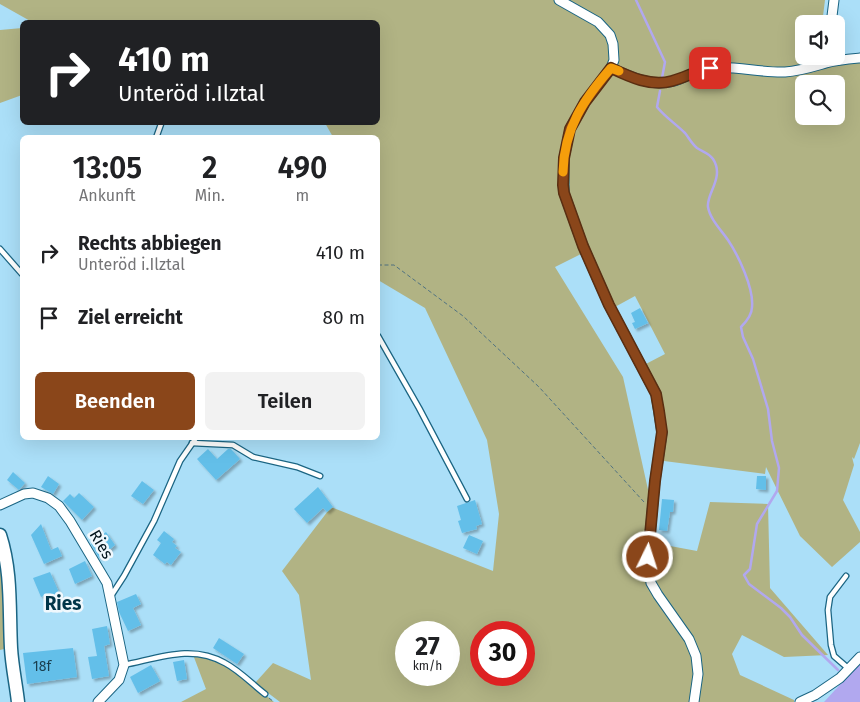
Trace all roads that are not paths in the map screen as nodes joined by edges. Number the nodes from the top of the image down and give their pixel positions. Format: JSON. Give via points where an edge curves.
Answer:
{"nodes":[{"id":1,"x":558,"y":0,"type":"edge"},
{"id":2,"x":834,"y":0,"type":"edge"},
{"id":3,"x":832,"y":15,"type":"edge"},
{"id":4,"x":860,"y":58,"type":"edge"},
{"id":5,"x":845,"y":59,"type":"edge"},
{"id":6,"x":814,"y":65,"type":"edge"},
{"id":7,"x":611,"y":68,"type":"junction"},
{"id":8,"x":0,"y":250,"type":"edge"},
{"id":9,"x":20,"y":272,"type":"edge"},
{"id":10,"x":380,"y":340,"type":"edge"},
{"id":11,"x":194,"y":440,"type":"edge"},
{"id":12,"x":192,"y":443,"type":"junction"},
{"id":13,"x":320,"y":476,"type":"dead end"},
{"id":14,"x":467,"y":499,"type":"dead end"},
{"id":15,"x":0,"y":505,"type":"edge"},
{"id":16,"x":0,"y":535,"type":"edge"},
{"id":17,"x":846,"y":576,"type":"dead end"},
{"id":18,"x":110,"y":596,"type":"junction"},
{"id":19,"x":860,"y":657,"type":"edge"},
{"id":20,"x":124,"y":665,"type":"junction"},
{"id":21,"x":849,"y":669,"type":"junction"},
{"id":22,"x":265,"y":694,"type":"dead end"},
{"id":23,"x":18,"y":702,"type":"edge"},
{"id":24,"x":98,"y":702,"type":"edge"},
{"id":25,"x":694,"y":702,"type":"edge"},
{"id":26,"x":800,"y":702,"type":"edge"}],
"edges":[{"from":1,"to":7,"type":"street","via":[[598,22],[610,35],[615,53]]},
{"from":2,"to":3,"type":"street"},
{"from":4,"to":5,"type":"street"},
{"from":6,"to":7,"type":"street","via":[[786,72],[710,68],[662,84],[642,81]]},
{"from":7,"to":25,"type":"street","via":[[585,102],[570,129],[564,158],[564,193],[609,305],[656,394],[662,432],[648,557],[651,583],[689,639],[696,656],[698,674]]},
{"from":8,"to":9,"type":"lane"},
{"from":10,"to":14,"type":"lane"},
{"from":11,"to":12,"type":"lane"},
{"from":12,"to":13,"type":"lane","via":[[233,445],[252,457]]},
{"from":12,"to":18,"type":"lane","via":[[180,461],[154,521]]},
{"from":15,"to":18,"type":"street","name":"Ries","via":[[33,493],[59,506],[106,583]]},
{"from":16,"to":23,"type":"street","via":[[7,564],[11,649]]},
{"from":17,"to":21,"type":"lane","via":[[830,597],[828,610],[834,656]]},
{"from":18,"to":20,"type":"street","name":"Ries"},
{"from":19,"to":21,"type":"street"},
{"from":20,"to":22,"type":"lane","via":[[192,652],[212,656]]},
{"from":20,"to":24,"type":"street","via":[[120,680]]},
{"from":21,"to":26,"type":"street","via":[[823,690]]}]}
